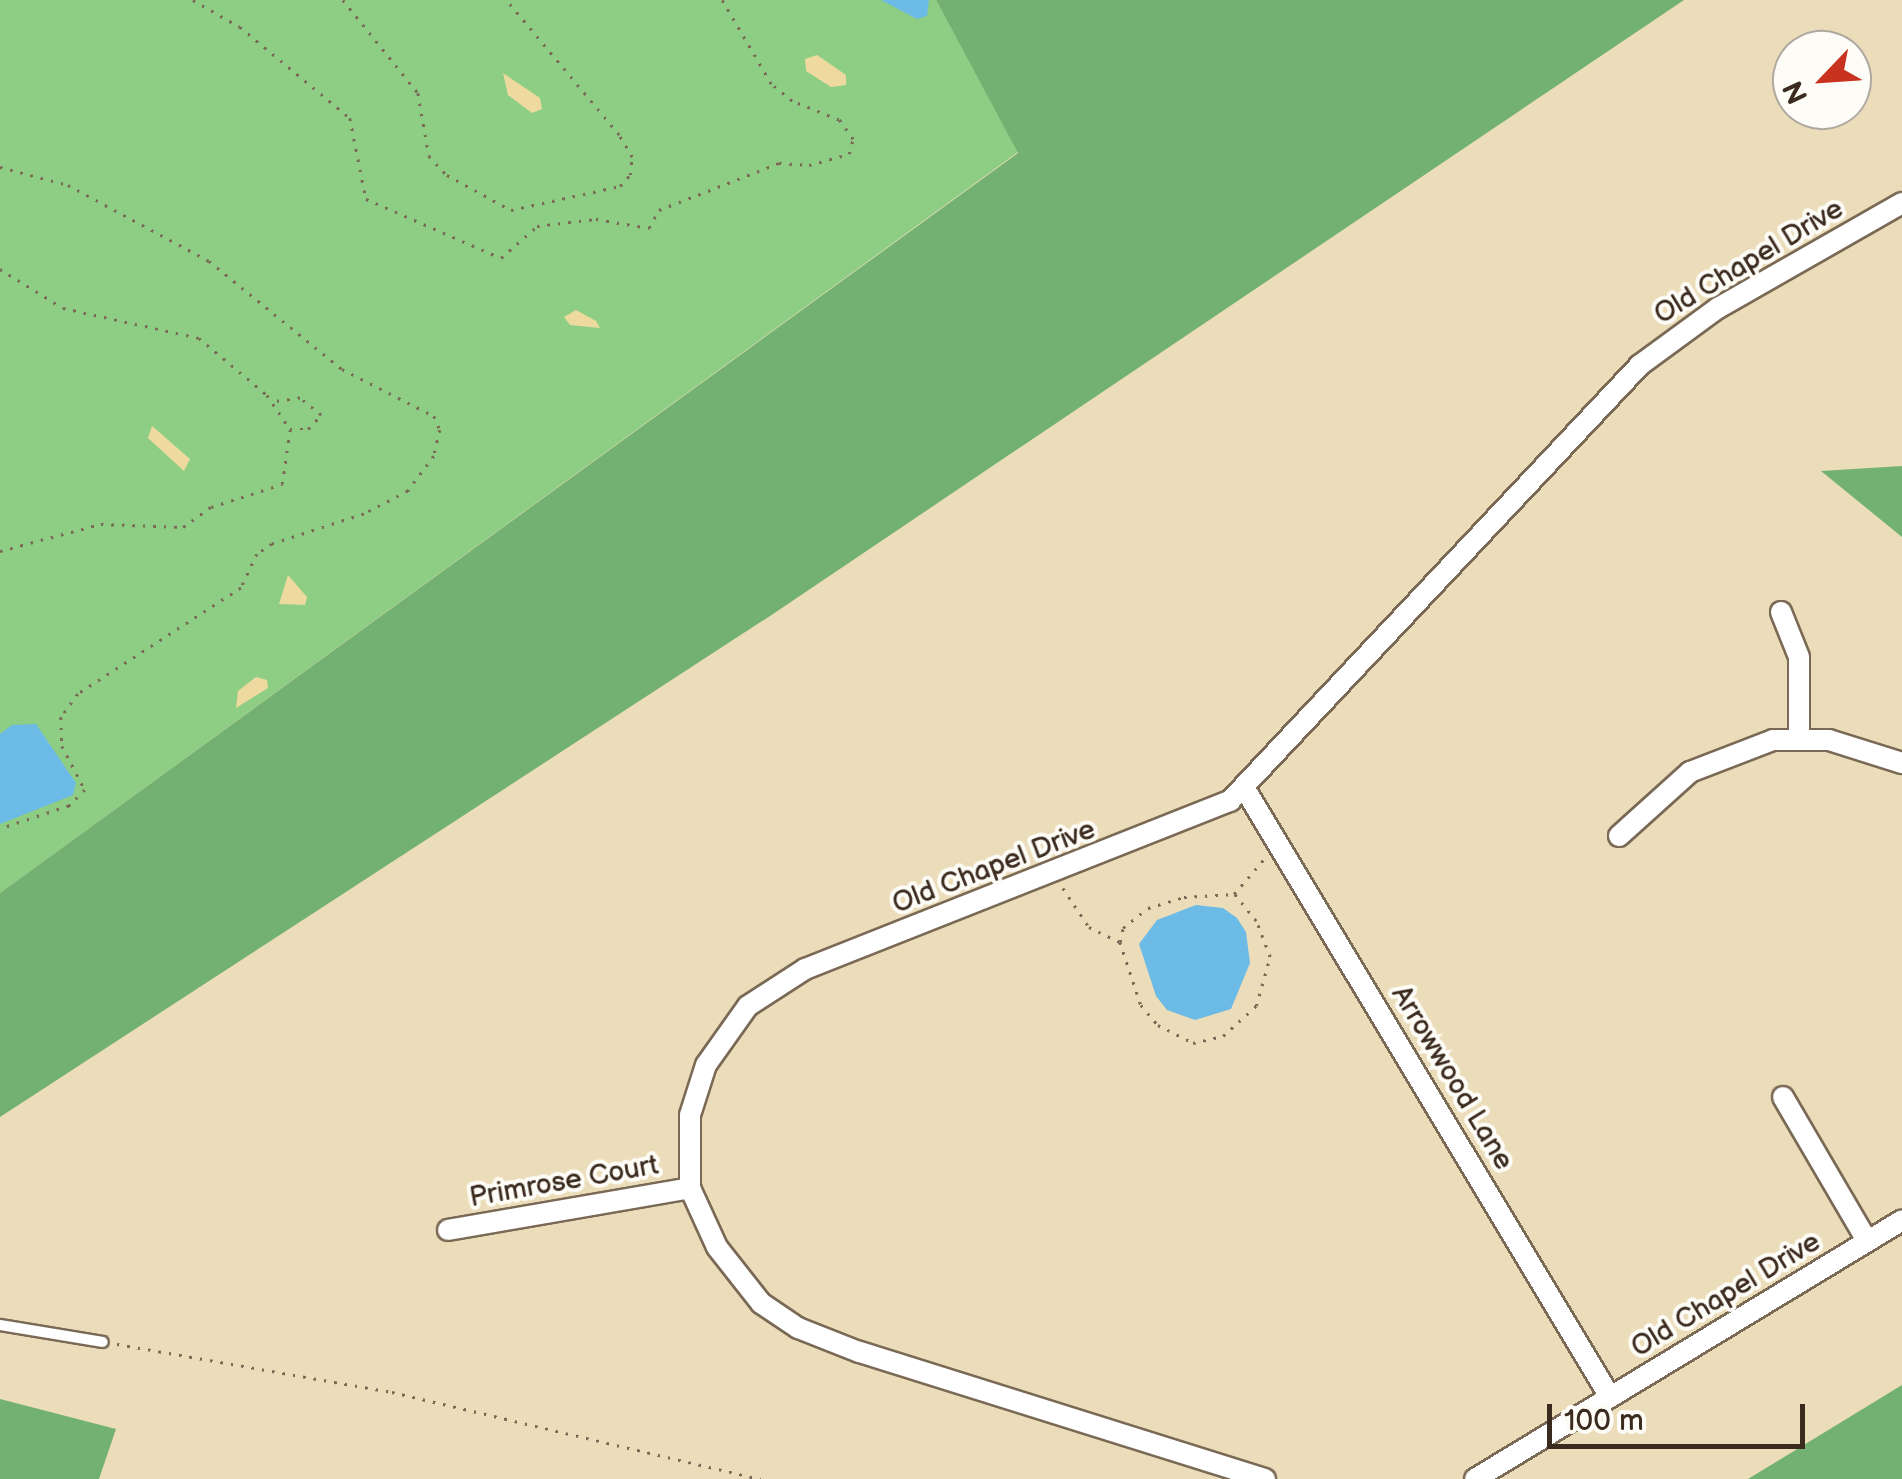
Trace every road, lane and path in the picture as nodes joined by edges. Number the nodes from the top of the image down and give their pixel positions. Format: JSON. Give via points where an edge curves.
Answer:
{"nodes":[{"id":1,"x":193,"y":0,"type":"edge"},
{"id":2,"x":343,"y":0,"type":"edge"},
{"id":3,"x":506,"y":0,"type":"edge"},
{"id":4,"x":722,"y":0,"type":"edge"},
{"id":5,"x":0,"y":166,"type":"edge"},
{"id":6,"x":1902,"y":203,"type":"edge"},
{"id":7,"x":0,"y":269,"type":"edge"},
{"id":8,"x":273,"y":402,"type":"junction"},
{"id":9,"x":290,"y":429,"type":"junction"},
{"id":10,"x":0,"y":551,"type":"edge"},
{"id":11,"x":1781,"y":612,"type":"dead end"},
{"id":12,"x":1799,"y":737,"type":"junction"},
{"id":13,"x":1902,"y":763,"type":"edge"},
{"id":14,"x":1245,"y":789,"type":"junction"},
{"id":15,"x":0,"y":829,"type":"edge"},
{"id":16,"x":1619,"y":836,"type":"dead end"},
{"id":17,"x":1281,"y":848,"type":"junction"},
{"id":18,"x":1056,"y":872,"type":"junction"},
{"id":19,"x":1234,"y":894,"type":"junction"},
{"id":20,"x":1120,"y":942,"type":"junction"},
{"id":21,"x":1783,"y":1096,"type":"dead end"},
{"id":22,"x":690,"y":1188,"type":"junction"},
{"id":23,"x":1902,"y":1220,"type":"edge"},
{"id":24,"x":448,"y":1230,"type":"dead end"},
{"id":25,"x":1867,"y":1242,"type":"junction"},
{"id":26,"x":0,"y":1325,"type":"edge"},
{"id":27,"x":103,"y":1342,"type":"joint"},
{"id":28,"x":1610,"y":1397,"type":"junction"},
{"id":29,"x":761,"y":1479,"type":"edge"},
{"id":30,"x":1265,"y":1479,"type":"edge"},
{"id":31,"x":1475,"y":1479,"type":"edge"}],
"edges":[{"from":1,"to":4,"type":"path","via":[[240,27],[350,118],[366,199],[501,258],[537,226],[596,219],[649,228],[660,210],[779,163],[809,165],[849,154],[853,139],[839,120],[792,101],[771,84]]},
{"from":2,"to":3,"type":"path","via":[[418,93],[429,156],[448,175],[511,210],[620,186],[630,176],[632,157],[620,135]]},
{"from":5,"to":15,"type":"path","via":[[68,185],[210,261],[342,370],[434,416],[440,430],[434,456],[408,491],[364,514],[272,544],[257,554],[241,588],[78,694],[61,716],[62,746],[85,790],[69,806]]},
{"from":6,"to":14,"type":"street","name":"Old Chapel Drive","via":[[1718,308],[1640,365]]},
{"from":7,"to":8,"type":"path","via":[[64,308],[198,338]]},
{"from":8,"to":9,"type":"path"},
{"from":8,"to":9,"type":"path","via":[[300,398],[321,415],[308,429]]},
{"from":9,"to":10,"type":"path","via":[[282,484],[211,508],[183,527],[101,524]]},
{"from":11,"to":12,"type":"street","via":[[1799,657]]},
{"from":12,"to":13,"type":"street","via":[[1854,745]]},
{"from":12,"to":16,"type":"street","via":[[1748,747],[1690,772]]},
{"from":14,"to":17,"type":"street","name":"Arrowwood Lane"},
{"from":14,"to":18,"type":"street","name":"Old Chapel Drive","via":[[1201,816]]},
{"from":17,"to":19,"type":"path","via":[[1257,863]]},
{"from":17,"to":28,"type":"street","name":"Arrowwood Lane"},
{"from":18,"to":20,"type":"path","via":[[1089,927]]},
{"from":18,"to":22,"type":"street","name":"Old Chapel Drive","via":[[806,969],[748,1006],[719,1041],[697,1089],[687,1141]]},
{"from":19,"to":20,"type":"path","via":[[1184,896],[1148,908],[1124,928]]},
{"from":19,"to":20,"type":"path","via":[[1256,921],[1270,957],[1256,1006],[1223,1036],[1192,1043],[1158,1025],[1141,1005]]},
{"from":21,"to":25,"type":"street"},
{"from":22,"to":24,"type":"street","name":"Primrose Court"},
{"from":22,"to":30,"type":"street","name":"Old Chapel Drive","via":[[732,1270],[798,1328]]},
{"from":23,"to":25,"type":"street","name":"Old Chapel Drive"},
{"from":25,"to":28,"type":"street","name":"Old Chapel Drive"},
{"from":26,"to":27,"type":"lane"},
{"from":27,"to":29,"type":"path","via":[[392,1392]]},
{"from":28,"to":31,"type":"street","name":"Old Chapel Drive"}]}
